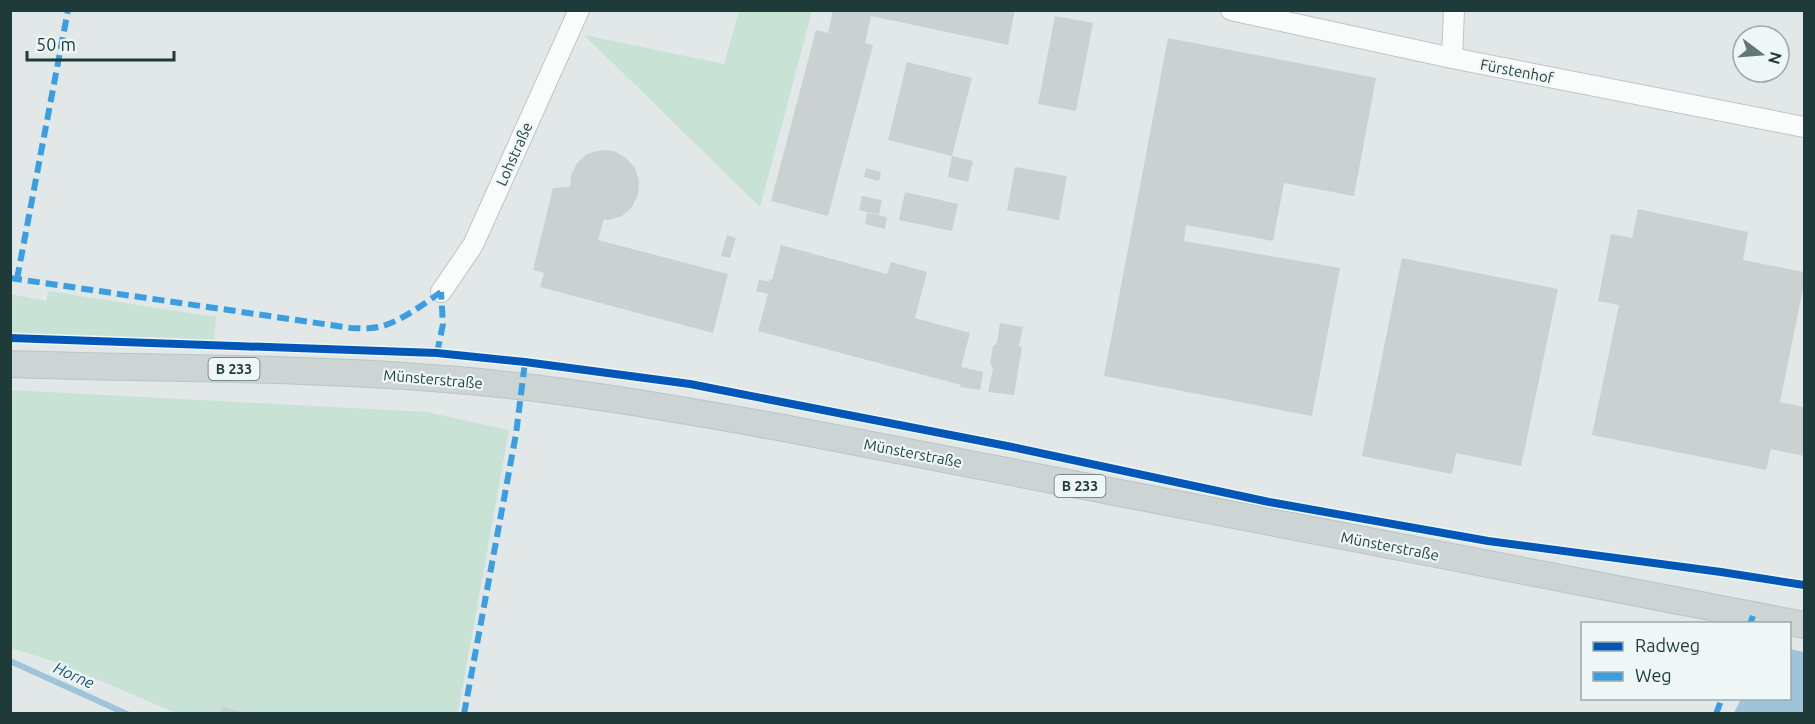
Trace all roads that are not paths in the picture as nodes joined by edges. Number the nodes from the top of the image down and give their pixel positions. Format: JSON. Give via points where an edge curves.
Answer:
{"nodes":[{"id":1,"x":579,"y":10,"type":"edge"},
{"id":2,"x":1231,"y":10,"type":"edge"},
{"id":3,"x":1454,"y":10,"type":"edge"},
{"id":4,"x":1452,"y":58,"type":"junction"},
{"id":5,"x":1804,"y":127,"type":"edge"},
{"id":6,"x":441,"y":292,"type":"dead end"},
{"id":7,"x":10,"y":364,"type":"edge"},
{"id":8,"x":1788,"y":622,"type":"edge"}],
"edges":[{"from":1,"to":6,"type":"street","name":"Lohstraße","via":[[473,245]]},
{"from":2,"to":4,"type":"street","name":"Fürstenhof"},
{"from":3,"to":4,"type":"street"},
{"from":4,"to":5,"type":"street","name":"Fürstenhof"},
{"from":7,"to":8,"type":"main road","name":"Münsterstraße","number":"B 233","via":[[410,376],[665,407]]}]}
